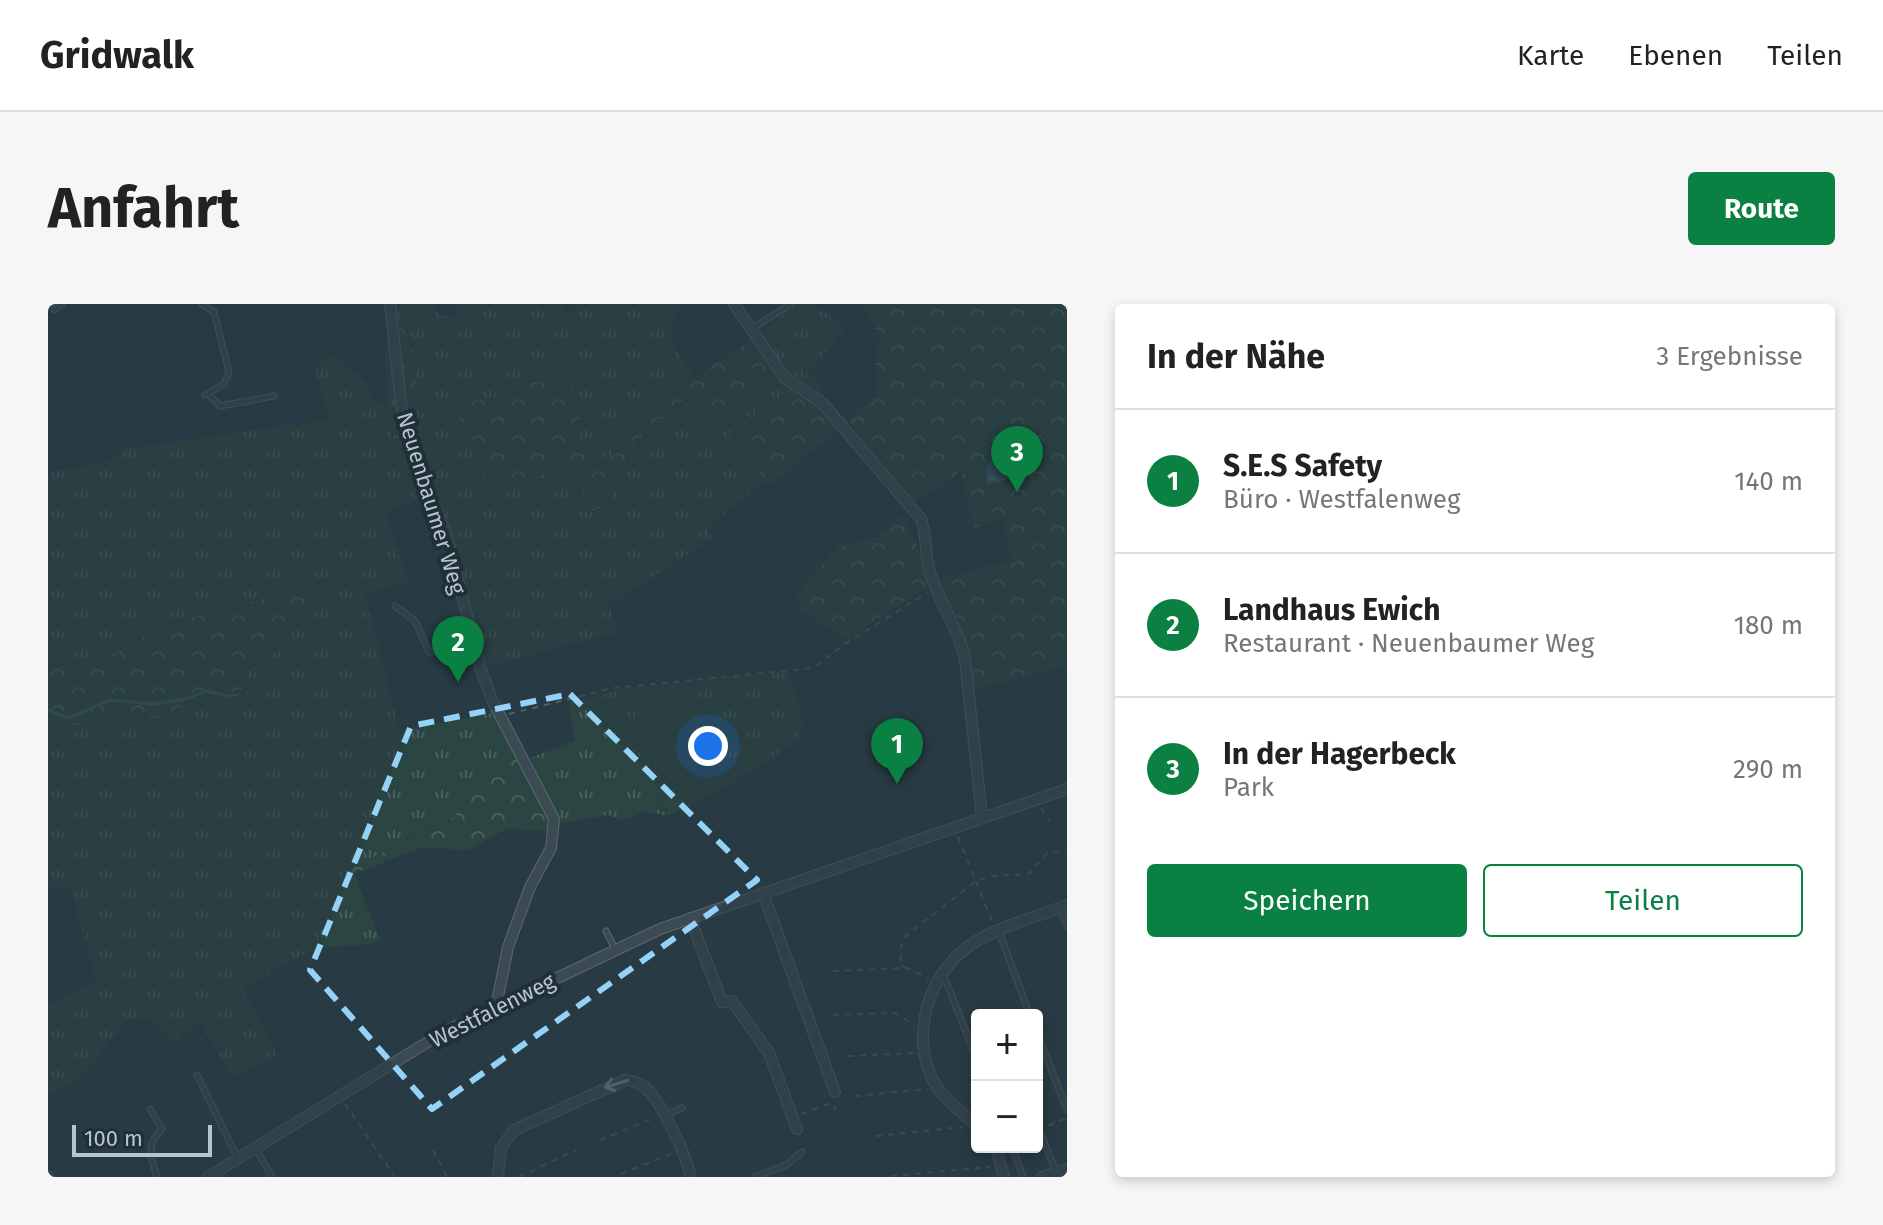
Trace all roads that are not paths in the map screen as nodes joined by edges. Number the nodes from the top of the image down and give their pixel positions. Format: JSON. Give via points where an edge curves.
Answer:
{"nodes":[{"id":1,"x":62,"y":304,"type":"edge"},
{"id":2,"x":202,"y":304,"type":"edge"},
{"id":3,"x":390,"y":304,"type":"edge"},
{"id":4,"x":734,"y":304,"type":"edge"},
{"id":5,"x":791,"y":304,"type":"edge"},
{"id":6,"x":54,"y":310,"type":"dead end"},
{"id":7,"x":750,"y":330,"type":"junction"},
{"id":8,"x":274,"y":396,"type":"dead end"},
{"id":9,"x":395,"y":606,"type":"dead end"},
{"id":10,"x":474,"y":647,"type":"junction"},
{"id":11,"x":1067,"y":789,"type":"edge"},
{"id":12,"x":982,"y":818,"type":"junction"},
{"id":13,"x":763,"y":893,"type":"junction"},
{"id":14,"x":1064,"y":907,"type":"edge"},
{"id":15,"x":690,"y":918,"type":"junction"},
{"id":16,"x":1067,"y":926,"type":"edge"},
{"id":17,"x":606,"y":931,"type":"dead end"},
{"id":18,"x":997,"y":932,"type":"junction"},
{"id":19,"x":615,"y":949,"type":"junction"},
{"id":20,"x":942,"y":972,"type":"junction"},
{"id":21,"x":496,"y":1007,"type":"junction"},
{"id":22,"x":1028,"y":1009,"type":"edge"},
{"id":23,"x":971,"y":1045,"type":"edge"},
{"id":24,"x":1043,"y":1048,"type":"edge"},
{"id":25,"x":197,"y":1075,"type":"dead end"},
{"id":26,"x":835,"y":1092,"type":"dead end"},
{"id":27,"x":682,"y":1108,"type":"dead end"},
{"id":28,"x":150,"y":1109,"type":"dead end"},
{"id":29,"x":1067,"y":1110,"type":"edge"},
{"id":30,"x":663,"y":1115,"type":"junction"},
{"id":31,"x":971,"y":1120,"type":"edge"},
{"id":32,"x":797,"y":1129,"type":"dead end"},
{"id":33,"x":1043,"y":1138,"type":"edge"},
{"id":34,"x":256,"y":1148,"type":"junction"},
{"id":35,"x":802,"y":1152,"type":"dead end"},
{"id":36,"x":1014,"y":1153,"type":"edge"},
{"id":37,"x":238,"y":1159,"type":"junction"},
{"id":38,"x":1062,"y":1171,"type":"edge"},
{"id":39,"x":157,"y":1177,"type":"edge"},
{"id":40,"x":208,"y":1177,"type":"edge"},
{"id":41,"x":272,"y":1177,"type":"edge"},
{"id":42,"x":498,"y":1177,"type":"edge"},
{"id":43,"x":690,"y":1177,"type":"edge"},
{"id":44,"x":755,"y":1177,"type":"edge"},
{"id":45,"x":1023,"y":1177,"type":"edge"},
{"id":46,"x":1042,"y":1177,"type":"edge"}],
"edges":[{"from":1,"to":6,"type":"lane"},
{"from":2,"to":8,"type":"lane","via":[[214,312],[229,372],[224,384],[206,394],[220,406]]},
{"from":3,"to":10,"type":"street","name":"Neuenbaumer Weg","via":[[410,445],[447,536]]},
{"from":4,"to":7,"type":"street"},
{"from":5,"to":7,"type":"lane"},
{"from":7,"to":12,"type":"street","via":[[785,378],[823,404],[921,519],[929,572],[965,658]]},
{"from":9,"to":10,"type":"lane","via":[[415,621],[429,652]]},
{"from":10,"to":21,"type":"street","name":"Neuenbaumer Weg","via":[[501,718],[550,806],[556,831],[518,916]]},
{"from":11,"to":12,"type":"street","name":"Westfalenweg"},
{"from":12,"to":13,"type":"street","name":"Westfalenweg"},
{"from":13,"to":15,"type":"street","name":"Westfalenweg"},
{"from":13,"to":26,"type":"street"},
{"from":14,"to":16,"type":"lane"},
{"from":14,"to":18,"type":"street"},
{"from":15,"to":19,"type":"street","name":"Westfalenweg"},
{"from":15,"to":32,"type":"street","via":[[722,1002],[732,1001],[769,1053]]},
{"from":17,"to":19,"type":"lane"},
{"from":18,"to":20,"type":"street","via":[[965,948]]},
{"from":18,"to":22,"type":"lane"},
{"from":19,"to":21,"type":"street","name":"Westfalenweg"},
{"from":20,"to":23,"type":"lane"},
{"from":20,"to":31,"type":"street","via":[[925,1011],[924,1053],[938,1088]]},
{"from":21,"to":34,"type":"street","name":"Westfalenweg","via":[[444,1032]]},
{"from":24,"to":29,"type":"lane"},
{"from":25,"to":37,"type":"lane"},
{"from":27,"to":30,"type":"lane"},
{"from":28,"to":39,"type":"lane","via":[[162,1129],[149,1148]]},
{"from":30,"to":42,"type":"street","one_way":true,"via":[[646,1087],[625,1080],[612,1083],[514,1130],[501,1148]]},
{"from":30,"to":43,"type":"street"},
{"from":33,"to":38,"type":"lane"},
{"from":34,"to":37,"type":"street","name":"Westfalenweg"},
{"from":34,"to":41,"type":"lane"},
{"from":35,"to":44,"type":"lane"},
{"from":36,"to":45,"type":"lane"},
{"from":37,"to":40,"type":"street","name":"Westfalenweg"},
{"from":38,"to":46,"type":"street"}]}
